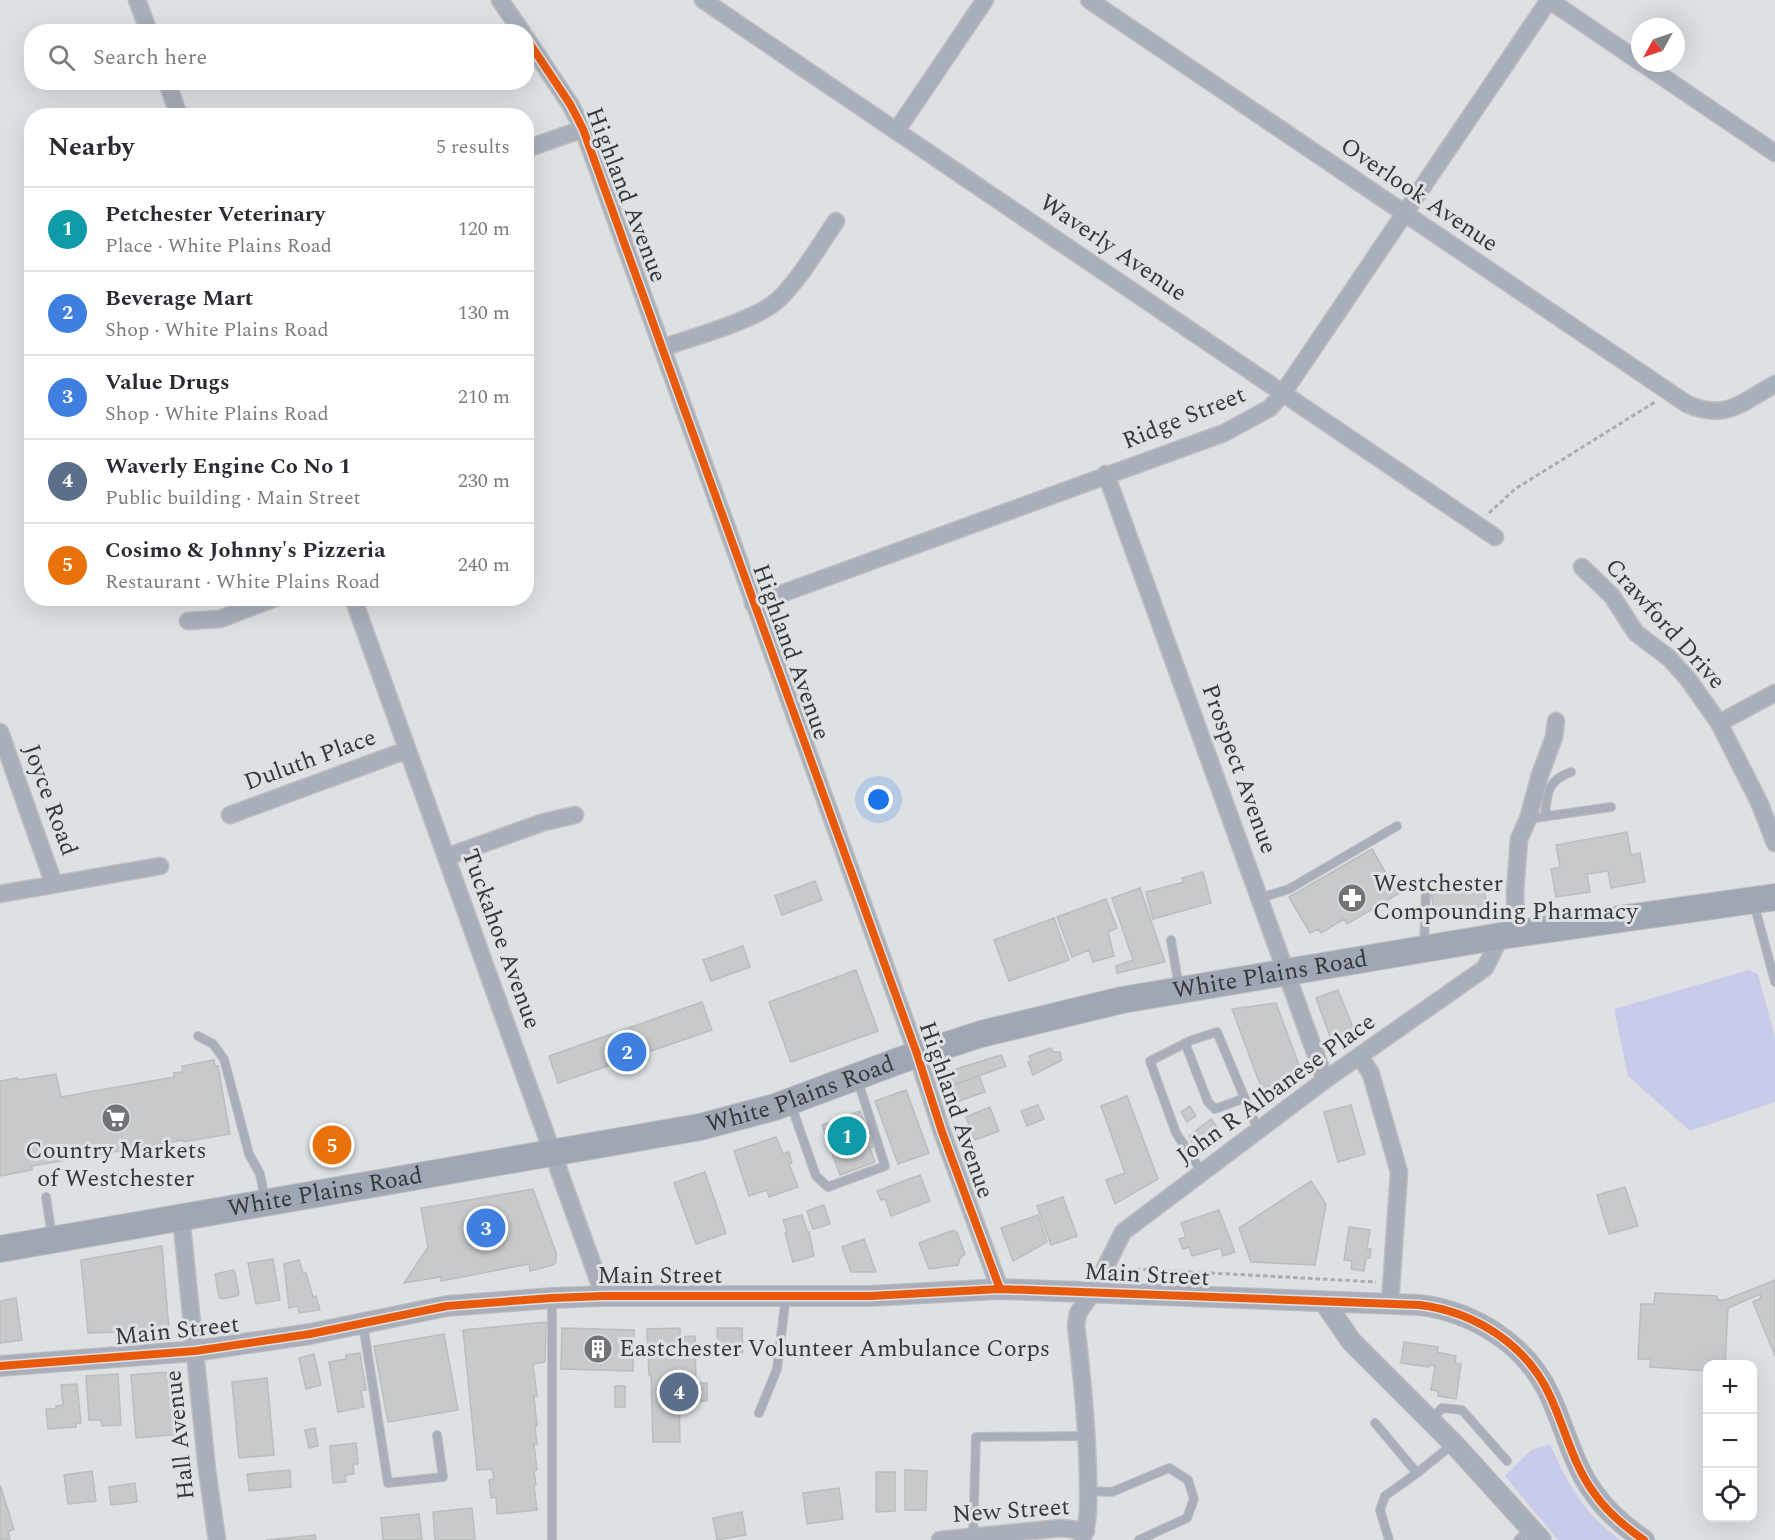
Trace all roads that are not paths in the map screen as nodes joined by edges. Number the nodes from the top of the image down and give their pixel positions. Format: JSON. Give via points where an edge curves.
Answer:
{"nodes":[{"id":1,"x":137,"y":0,"type":"edge"},
{"id":2,"x":500,"y":0,"type":"edge"},
{"id":3,"x":704,"y":0,"type":"edge"},
{"id":4,"x":985,"y":0,"type":"edge"},
{"id":5,"x":1089,"y":0,"type":"edge"},
{"id":6,"x":1549,"y":0,"type":"edge"},
{"id":7,"x":146,"y":24,"type":"edge"},
{"id":8,"x":516,"y":24,"type":"edge"},
{"id":9,"x":534,"y":50,"type":"edge"},
{"id":10,"x":1631,"y":55,"type":"edge"},
{"id":11,"x":1656,"y":72,"type":"edge"},
{"id":12,"x":170,"y":90,"type":"edge"},
{"id":13,"x":176,"y":108,"type":"edge"},
{"id":14,"x":583,"y":129,"type":"junction"},
{"id":15,"x":897,"y":130,"type":"junction"},
{"id":16,"x":534,"y":146,"type":"edge"},
{"id":17,"x":1775,"y":153,"type":"edge"},
{"id":18,"x":1405,"y":215,"type":"junction"},
{"id":19,"x":836,"y":221,"type":"dead end"},
{"id":20,"x":662,"y":348,"type":"junction"},
{"id":21,"x":1775,"y":384,"type":"edge"},
{"id":22,"x":1283,"y":393,"type":"junction"},
{"id":23,"x":1106,"y":474,"type":"junction"},
{"id":24,"x":1495,"y":537,"type":"dead end"},
{"id":25,"x":1582,"y":567,"type":"dead end"},
{"id":26,"x":753,"y":604,"type":"junction"},
{"id":27,"x":254,"y":606,"type":"edge"},
{"id":28,"x":356,"y":606,"type":"edge"},
{"id":29,"x":188,"y":621,"type":"dead end"},
{"id":30,"x":1775,"y":693,"type":"edge"},
{"id":31,"x":1556,"y":721,"type":"dead end"},
{"id":32,"x":1719,"y":723,"type":"junction"},
{"id":33,"x":0,"y":732,"type":"edge"},
{"id":34,"x":407,"y":750,"type":"junction"},
{"id":35,"x":1571,"y":772,"type":"dead end"},
{"id":36,"x":1611,"y":807,"type":"dead end"},
{"id":37,"x":574,"y":814,"type":"dead end"},
{"id":38,"x":230,"y":815,"type":"dead end"},
{"id":39,"x":1545,"y":817,"type":"junction"},
{"id":40,"x":1528,"y":819,"type":"junction"},
{"id":41,"x":1396,"y":826,"type":"dead end"},
{"id":42,"x":1775,"y":843,"type":"edge"},
{"id":43,"x":446,"y":857,"type":"junction"},
{"id":44,"x":160,"y":866,"type":"dead end"},
{"id":45,"x":54,"y":884,"type":"junction"},
{"id":46,"x":1426,"y":888,"type":"dead end"},
{"id":47,"x":0,"y":894,"type":"edge"},
{"id":48,"x":1260,"y":898,"type":"junction"},
{"id":49,"x":1764,"y":899,"type":"edge"},
{"id":50,"x":1508,"y":935,"type":"junction"},
{"id":51,"x":1171,"y":940,"type":"dead end"},
{"id":52,"x":1424,"y":950,"type":"junction"},
{"id":53,"x":1287,"y":973,"type":"junction"},
{"id":54,"x":1775,"y":982,"type":"edge"},
{"id":55,"x":1179,"y":990,"type":"junction"},
{"id":56,"x":198,"y":1036,"type":"dead end"},
{"id":57,"x":1185,"y":1043,"type":"junction"},
{"id":58,"x":917,"y":1054,"type":"junction"},
{"id":59,"x":1360,"y":1056,"type":"junction"},
{"id":60,"x":857,"y":1077,"type":"junction"},
{"id":61,"x":1325,"y":1080,"type":"junction"},
{"id":62,"x":1245,"y":1098,"type":"junction"},
{"id":63,"x":790,"y":1102,"type":"junction"},
{"id":64,"x":1258,"y":1130,"type":"junction"},
{"id":65,"x":552,"y":1152,"type":"junction"},
{"id":66,"x":1202,"y":1172,"type":"junction"},
{"id":67,"x":46,"y":1197,"type":"dead end"},
{"id":68,"x":265,"y":1202,"type":"junction"},
{"id":69,"x":181,"y":1216,"type":"junction"},
{"id":70,"x":52,"y":1240,"type":"junction"},
{"id":71,"x":0,"y":1249,"type":"edge"},
{"id":72,"x":1000,"y":1289,"type":"junction"},
{"id":73,"x":1093,"y":1292,"type":"junction"},
{"id":74,"x":604,"y":1296,"type":"junction"},
{"id":75,"x":786,"y":1296,"type":"junction"},
{"id":76,"x":552,"y":1298,"type":"junction"},
{"id":77,"x":1325,"y":1303,"type":"junction"},
{"id":78,"x":1390,"y":1303,"type":"junction"},
{"id":79,"x":363,"y":1323,"type":"junction"},
{"id":80,"x":195,"y":1351,"type":"junction"},
{"id":81,"x":0,"y":1366,"type":"edge"},
{"id":82,"x":759,"y":1413,"type":"dead end"},
{"id":83,"x":1430,"y":1420,"type":"junction"},
{"id":84,"x":1375,"y":1423,"type":"dead end"},
{"id":85,"x":437,"y":1435,"type":"dead end"},
{"id":86,"x":1087,"y":1436,"type":"junction"},
{"id":87,"x":1454,"y":1444,"type":"junction"},
{"id":88,"x":1507,"y":1461,"type":"dead end"},
{"id":89,"x":1417,"y":1473,"type":"junction"},
{"id":90,"x":1088,"y":1491,"type":"junction"},
{"id":91,"x":1084,"y":1536,"type":"edge"},
{"id":92,"x":973,"y":1537,"type":"junction"},
{"id":93,"x":1530,"y":1537,"type":"edge"},
{"id":94,"x":217,"y":1540,"type":"edge"},
{"id":95,"x":552,"y":1540,"type":"edge"},
{"id":96,"x":940,"y":1540,"type":"edge"},
{"id":97,"x":1139,"y":1540,"type":"edge"},
{"id":98,"x":1389,"y":1540,"type":"edge"},
{"id":99,"x":1644,"y":1540,"type":"edge"}],
"edges":[{"from":1,"to":7,"type":"street"},
{"from":2,"to":8,"type":"street"},
{"from":3,"to":15,"type":"street","name":"Waverly Avenue"},
{"from":4,"to":15,"type":"street"},
{"from":5,"to":18,"type":"street","name":"Overlook Avenue"},
{"from":6,"to":10,"type":"street"},
{"from":6,"to":18,"type":"street","name":"Ridge Street"},
{"from":9,"to":14,"type":"street","name":"Highland Avenue"},
{"from":11,"to":17,"type":"street"},
{"from":12,"to":13,"type":"street"},
{"from":14,"to":16,"type":"street"},
{"from":14,"to":20,"type":"street","name":"Highland Avenue"},
{"from":15,"to":22,"type":"street","name":"Waverly Avenue"},
{"from":18,"to":21,"type":"street","name":"Overlook Avenue","via":[[1699,409],[1729,410]]},
{"from":18,"to":22,"type":"street","name":"Ridge Street"},
{"from":19,"to":20,"type":"street","via":[[777,301],[752,316]]},
{"from":20,"to":26,"type":"street","name":"Highland Avenue"},
{"from":22,"to":23,"type":"street","name":"Ridge Street","via":[[1270,408],[1224,433]]},
{"from":22,"to":24,"type":"street","name":"Waverly Avenue"},
{"from":23,"to":26,"type":"street","name":"Ridge Street"},
{"from":23,"to":48,"type":"street","name":"Prospect Avenue"},
{"from":25,"to":32,"type":"street","name":"Crawford Drive","via":[[1612,596],[1636,633],[1669,658],[1688,679]]},
{"from":26,"to":58,"type":"street","name":"Highland Avenue"},
{"from":27,"to":29,"type":"street","via":[[220,619]]},
{"from":28,"to":34,"type":"street","name":"Tuckahoe Avenue"},
{"from":30,"to":32,"type":"street"},
{"from":31,"to":40,"type":"street"},
{"from":32,"to":42,"type":"street","name":"Crawford Drive"},
{"from":33,"to":45,"type":"street","name":"Joyce Road"},
{"from":34,"to":38,"type":"street","name":"Duluth Place"},
{"from":34,"to":43,"type":"street","name":"Tuckahoe Avenue"},
{"from":35,"to":39,"type":"lane","via":[[1560,776],[1548,789]]},
{"from":36,"to":39,"type":"lane"},
{"from":37,"to":43,"type":"street"},
{"from":39,"to":40,"type":"lane"},
{"from":40,"to":50,"type":"street","via":[[1519,839]]},
{"from":41,"to":48,"type":"lane","via":[[1289,889]]},
{"from":43,"to":65,"type":"street","name":"Tuckahoe Avenue"},
{"from":44,"to":45,"type":"street"},
{"from":45,"to":47,"type":"street"},
{"from":46,"to":52,"type":"lane"},
{"from":48,"to":53,"type":"street","name":"Prospect Avenue"},
{"from":49,"to":50,"type":"main road","name":"White Plains Road"},
{"from":49,"to":54,"type":"lane"},
{"from":50,"to":52,"type":"main road","name":"White Plains Road"},
{"from":50,"to":59,"type":"street","name":"John R Albanese Place","via":[[1485,968]]},
{"from":51,"to":55,"type":"lane"},
{"from":52,"to":53,"type":"main road","name":"White Plains Road"},
{"from":53,"to":55,"type":"main road","name":"White Plains Road"},
{"from":53,"to":61,"type":"street","name":"Prospect Avenue"},
{"from":55,"to":58,"type":"main road","name":"White Plains Road","via":[[1075,1011]]},
{"from":56,"to":68,"type":"lane","via":[[213,1044],[224,1059]]},
{"from":57,"to":62,"type":"lane","via":[[1208,1102],[1215,1109]]},
{"from":57,"to":62,"type":"lane","via":[[1217,1032]]},
{"from":57,"to":66,"type":"lane","via":[[1150,1061],[1176,1133]]},
{"from":58,"to":60,"type":"main road","name":"White Plains Road"},
{"from":58,"to":72,"type":"street","name":"Highland Avenue"},
{"from":59,"to":61,"type":"street","name":"John R Albanese Place"},
{"from":59,"to":78,"type":"street","via":[[1371,1074],[1399,1172]]},
{"from":60,"to":63,"type":"main road","name":"White Plains Road"},
{"from":60,"to":63,"type":"lane","via":[[885,1166],[828,1187],[816,1176]]},
{"from":61,"to":64,"type":"street","name":"John R Albanese Place"},
{"from":62,"to":64,"type":"lane"},
{"from":63,"to":65,"type":"main road","name":"White Plains Road","via":[[700,1127]]},
{"from":64,"to":66,"type":"street","name":"John R Albanese Place"},
{"from":65,"to":68,"type":"main road","name":"White Plains Road"},
{"from":65,"to":74,"type":"street","name":"Tuckahoe Avenue"},
{"from":66,"to":73,"type":"street","name":"John R Albanese Place","via":[[1123,1232]]},
{"from":67,"to":70,"type":"lane"},
{"from":68,"to":69,"type":"main road","name":"White Plains Road"},
{"from":69,"to":70,"type":"main road","name":"White Plains Road"},
{"from":69,"to":80,"type":"street","name":"Hall Avenue"},
{"from":70,"to":71,"type":"main road","name":"White Plains Road"},
{"from":72,"to":73,"type":"street","name":"Main Street"},
{"from":72,"to":75,"type":"street","name":"Main Street","via":[[881,1296]]},
{"from":73,"to":77,"type":"street","name":"Main Street"},
{"from":73,"to":86,"type":"street","name":"John R Albanese Place","via":[[1078,1314],[1076,1325]]},
{"from":74,"to":75,"type":"street","name":"Main Street"},
{"from":74,"to":76,"type":"street","name":"Main Street"},
{"from":75,"to":82,"type":"lane","via":[[777,1370]]},
{"from":76,"to":79,"type":"street","name":"Main Street","via":[[447,1306]]},
{"from":76,"to":95,"type":"lane"},
{"from":77,"to":78,"type":"street","name":"Main Street"},
{"from":77,"to":83,"type":"street","via":[[1352,1341]]},
{"from":78,"to":99,"type":"street","name":"Main Street","via":[[1426,1306],[1470,1319],[1518,1352],[1535,1370],[1549,1395],[1593,1492],[1623,1525]]},
{"from":79,"to":80,"type":"street","name":"Main Street"},
{"from":79,"to":85,"type":"lane","via":[[388,1483],[443,1477]]},
{"from":80,"to":81,"type":"street","name":"Main Street"},
{"from":80,"to":94,"type":"street","name":"Hall Avenue"},
{"from":83,"to":87,"type":"street"},
{"from":83,"to":88,"type":"lane","via":[[1442,1408],[1462,1410]]},
{"from":84,"to":89,"type":"lane"},
{"from":86,"to":90,"type":"street","name":"John R Albanese Place"},
{"from":86,"to":92,"type":"lane","via":[[976,1437]]},
{"from":87,"to":89,"type":"lane"},
{"from":87,"to":93,"type":"street"},
{"from":89,"to":98,"type":"lane","via":[[1385,1496],[1380,1510]]},
{"from":90,"to":91,"type":"street","name":"John R Albanese Place"},
{"from":90,"to":97,"type":"lane","via":[[1112,1492],[1169,1468],[1188,1480],[1194,1499],[1187,1518]]},
{"from":91,"to":92,"type":"street","name":"New Street","via":[[1061,1528]]},
{"from":92,"to":96,"type":"street","name":"New Street"}]}
